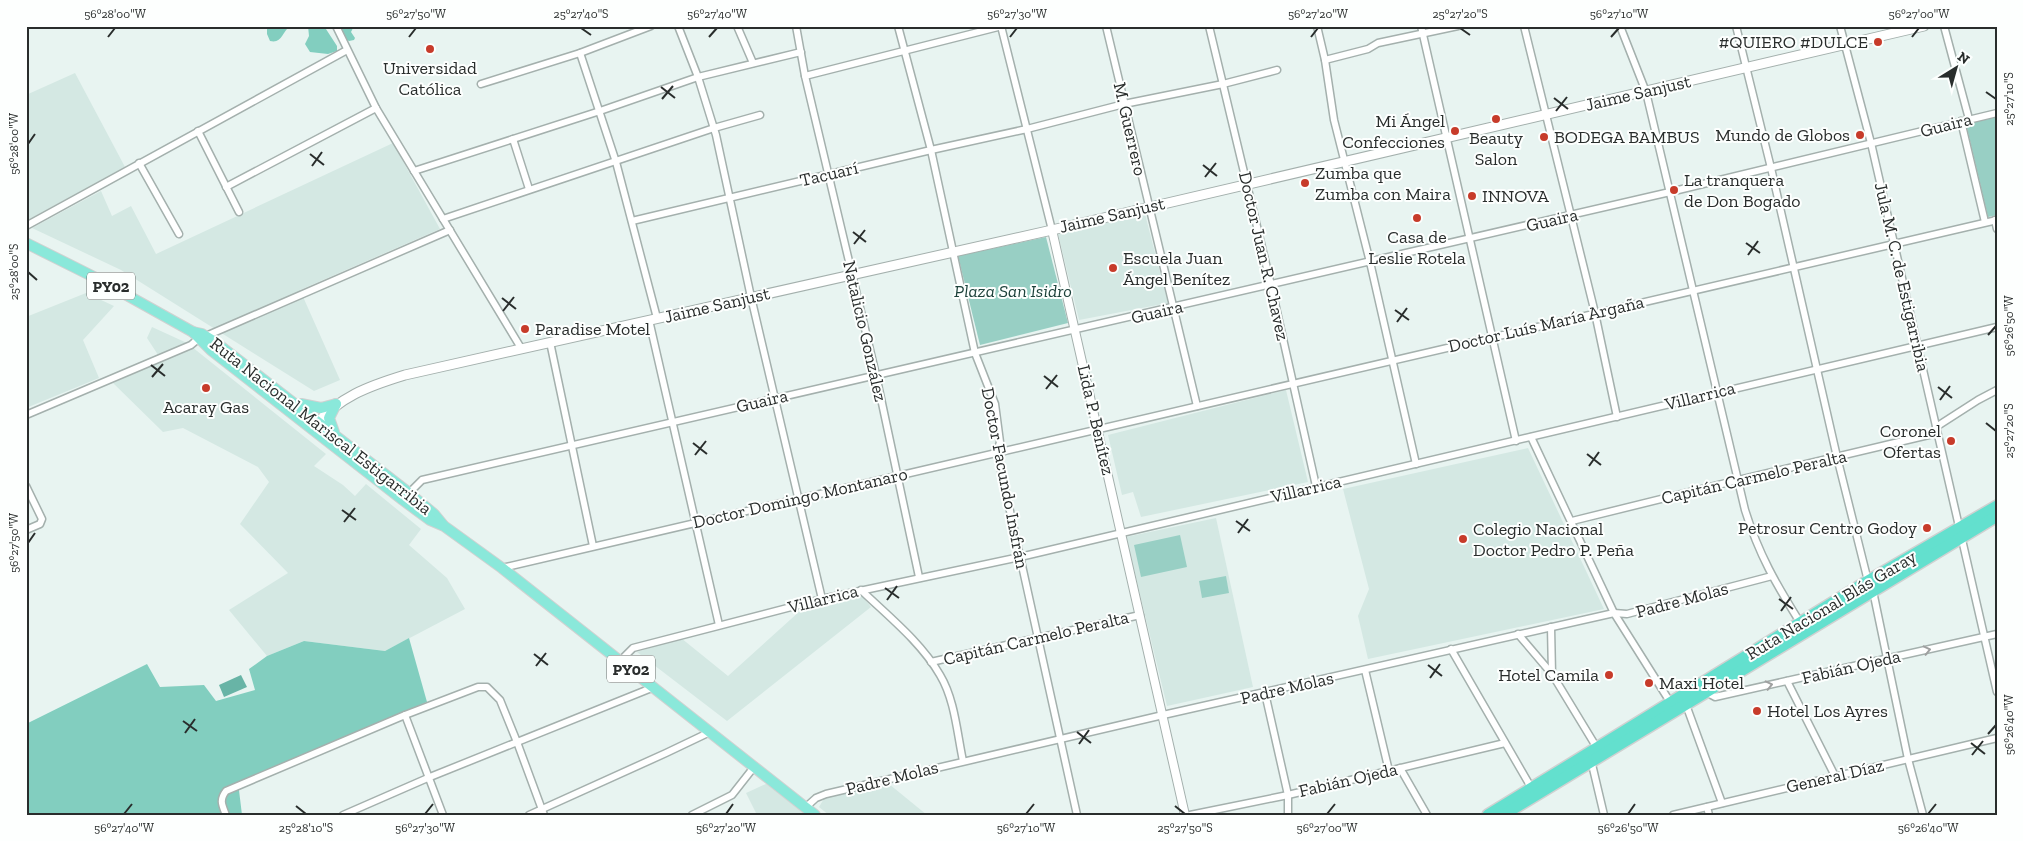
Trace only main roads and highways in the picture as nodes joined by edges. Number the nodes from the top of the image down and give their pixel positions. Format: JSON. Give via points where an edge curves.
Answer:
{"nodes":[{"id":1,"x":1924,"y":26,"type":"edge"},
{"id":2,"x":26,"y":243,"type":"edge"},
{"id":3,"x":199,"y":336,"type":"junction"},
{"id":4,"x":287,"y":397,"type":"junction"},
{"id":5,"x":336,"y":404,"type":"junction"},
{"id":6,"x":316,"y":425,"type":"junction"},
{"id":7,"x":340,"y":439,"type":"junction"},
{"id":8,"x":1997,"y":506,"type":"edge"},
{"id":9,"x":1997,"y":516,"type":"edge"},
{"id":10,"x":444,"y":526,"type":"junction"},
{"id":11,"x":1960,"y":533,"type":"junction"},
{"id":12,"x":1803,"y":627,"type":"junction"},
{"id":13,"x":1684,"y":700,"type":"junction"},
{"id":14,"x":1533,"y":792,"type":"junction"},
{"id":15,"x":815,"y":815,"type":"edge"},
{"id":16,"x":1488,"y":815,"type":"edge"},
{"id":17,"x":1503,"y":815,"type":"edge"}],
"edges":[{"from":1,"to":5,"type":"main road","name":"Jaime Sanjust","via":[[1052,230],[405,375]]},
{"from":2,"to":3,"type":"main road","name":"Ruta Nacional Mariscal Estigarribia","number":"PY02","via":[[106,283]]},
{"from":3,"to":4,"type":"main road","name":"Ruta Nacional Mariscal Estigarribia","number":"PY02","via":[[239,359]]},
{"from":3,"to":6,"type":"main road","name":"Ruta Nacional Mariscal Estigarribia","number":"PY02"},
{"from":4,"to":5,"type":"main road","via":[[311,408]]},
{"from":4,"to":6,"type":"main road","name":"Ruta Nacional Mariscal Estigarribia","number":"PY02"},
{"from":5,"to":6,"type":"main road","name":"Jaime Sanjust"},
{"from":5,"to":7,"type":"main road","via":[[329,418],[333,432]]},
{"from":6,"to":7,"type":"main road","name":"Ruta Nacional Mariscal Estigarribia","number":"PY02"},
{"from":6,"to":10,"type":"main road","name":"Ruta Nacional Mariscal Estigarribia","number":"PY02","via":[[430,520]]},
{"from":7,"to":10,"type":"main road","name":"Ruta Nacional Mariscal Estigarribia","number":"PY02","via":[[409,493]]},
{"from":8,"to":11,"type":"highway","name":"Ruta Nacional Blás Garay"},
{"from":9,"to":11,"type":"highway","name":"Ruta Nacional Blás Garay"},
{"from":10,"to":15,"type":"main road","name":"Ruta Nacional Mariscal Estigarribia","number":"PY02","via":[[502,568]]},
{"from":11,"to":12,"type":"highway","name":"Ruta Nacional Blás Garay"},
{"from":12,"to":13,"type":"highway","name":"Ruta Nacional Blás Garay"},
{"from":12,"to":13,"type":"highway","name":"Ruta Nacional Blás Garay","via":[[1706,692]]},
{"from":13,"to":14,"type":"highway","name":"Ruta Nacional Blás Garay"},
{"from":14,"to":16,"type":"highway","name":"Ruta Nacional Blás Garay"},
{"from":14,"to":17,"type":"highway","name":"Ruta Nacional Blás Garay"}]}
